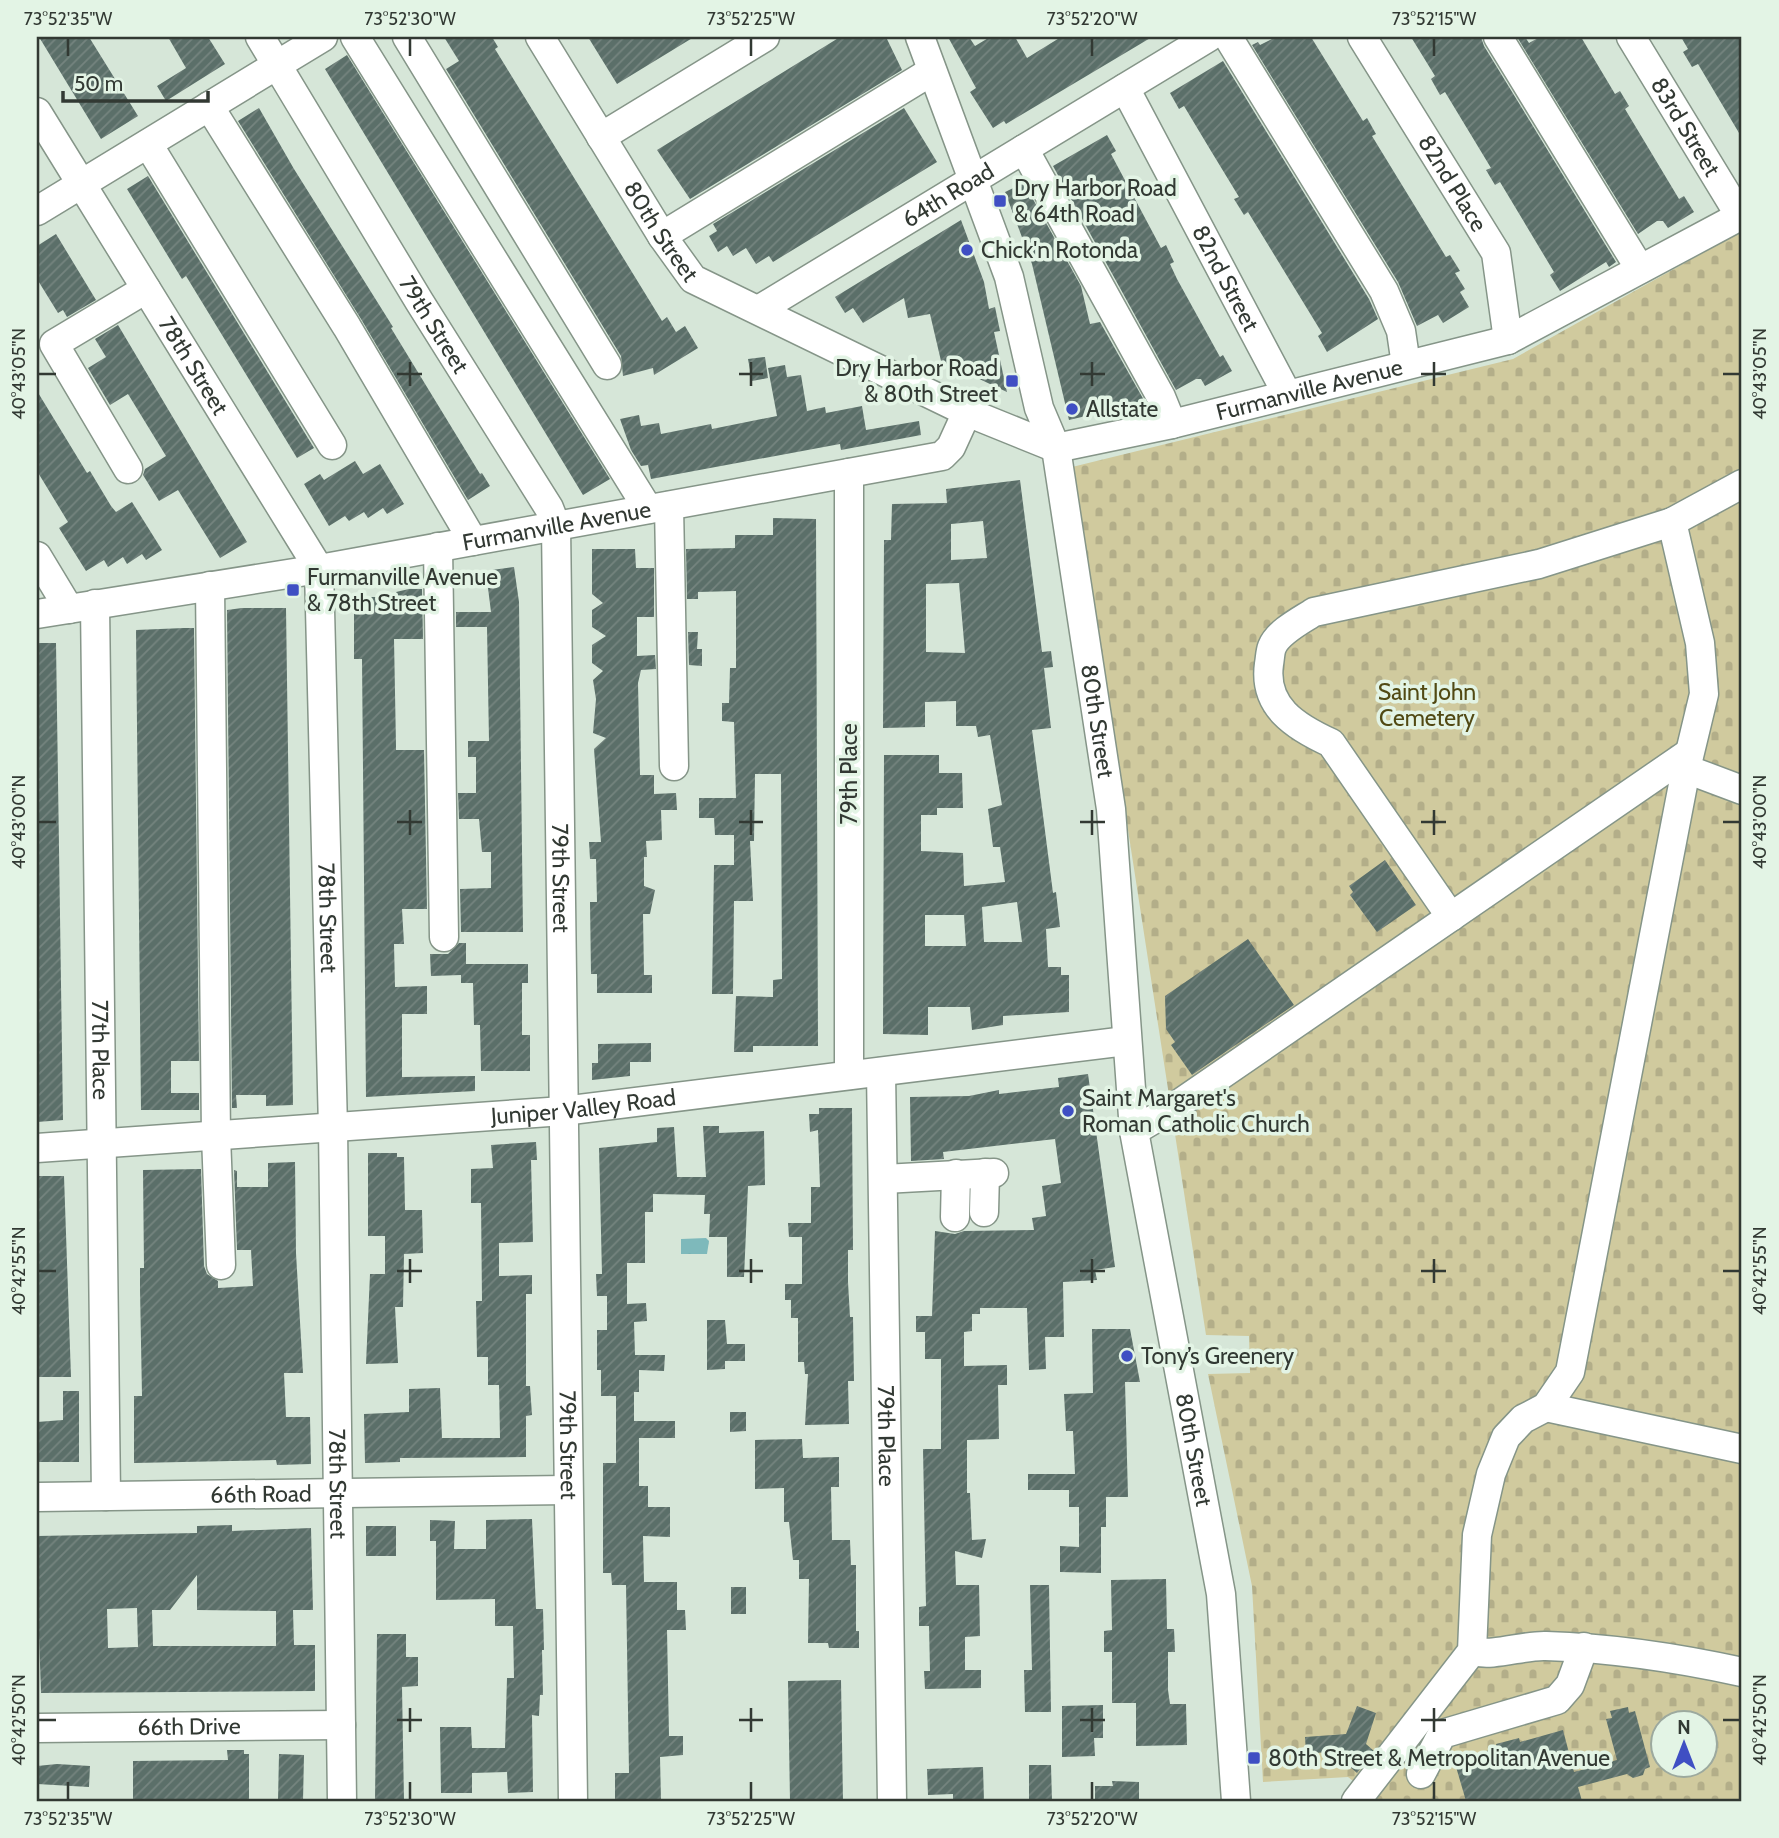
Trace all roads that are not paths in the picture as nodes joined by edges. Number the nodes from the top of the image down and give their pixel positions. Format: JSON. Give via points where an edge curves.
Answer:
{"nodes":[{"id":1,"x":260,"y":37,"type":"edge"},
{"id":2,"x":323,"y":37,"type":"edge"},
{"id":3,"x":355,"y":37,"type":"edge"},
{"id":4,"x":407,"y":37,"type":"edge"},
{"id":5,"x":540,"y":37,"type":"edge"},
{"id":6,"x":920,"y":37,"type":"edge"},
{"id":7,"x":1209,"y":37,"type":"edge"},
{"id":8,"x":1228,"y":37,"type":"edge"},
{"id":9,"x":1362,"y":37,"type":"edge"},
{"id":10,"x":1498,"y":37,"type":"edge"},
{"id":11,"x":1631,"y":37,"type":"edge"},
{"id":12,"x":756,"y":39,"type":"edge"},
{"id":13,"x":278,"y":65,"type":"junction"},
{"id":14,"x":932,"y":71,"type":"junction"},
{"id":15,"x":1125,"y":88,"type":"junction"},
{"id":16,"x":209,"y":106,"type":"junction"},
{"id":17,"x":37,"y":112,"type":"edge"},
{"id":18,"x":601,"y":137,"type":"junction"},
{"id":19,"x":148,"y":144,"type":"junction"},
{"id":20,"x":1024,"y":149,"type":"junction"},
{"id":21,"x":972,"y":180,"type":"junction"},
{"id":22,"x":81,"y":184,"type":"junction"},
{"id":23,"x":37,"y":211,"type":"edge"},
{"id":24,"x":1741,"y":215,"type":"edge"},
{"id":25,"x":663,"y":236,"type":"junction"},
{"id":26,"x":1640,"y":269,"type":"junction"},
{"id":27,"x":146,"y":289,"type":"junction"},
{"id":28,"x":760,"y":309,"type":"junction"},
{"id":29,"x":1508,"y":340,"type":"junction"},
{"id":30,"x":607,"y":365,"type":"dead end"},
{"id":31,"x":1406,"y":365,"type":"junction"},
{"id":32,"x":1287,"y":394,"type":"junction"},
{"id":33,"x":967,"y":412,"type":"junction"},
{"id":34,"x":1172,"y":424,"type":"junction"},
{"id":35,"x":332,"y":445,"type":"dead end"},
{"id":36,"x":1056,"y":448,"type":"junction"},
{"id":37,"x":128,"y":469,"type":"dead end"},
{"id":38,"x":849,"y":473,"type":"junction"},
{"id":39,"x":1742,"y":484,"type":"edge"},
{"id":40,"x":659,"y":508,"type":"junction"},
{"id":41,"x":1672,"y":522,"type":"junction"},
{"id":42,"x":556,"y":526,"type":"junction"},
{"id":43,"x":473,"y":541,"type":"junction"},
{"id":44,"x":438,"y":547,"type":"junction"},
{"id":45,"x":37,"y":556,"type":"edge"},
{"id":46,"x":319,"y":569,"type":"junction"},
{"id":47,"x":210,"y":586,"type":"junction"},
{"id":48,"x":82,"y":606,"type":"junction"},
{"id":49,"x":37,"y":614,"type":"edge"},
{"id":50,"x":1688,"y":761,"type":"junction"},
{"id":51,"x":674,"y":766,"type":"dead end"},
{"id":52,"x":1742,"y":790,"type":"edge"},
{"id":53,"x":1451,"y":917,"type":"junction"},
{"id":54,"x":444,"y":937,"type":"dead end"},
{"id":55,"x":1126,"y":1041,"type":"junction"},
{"id":56,"x":881,"y":1072,"type":"junction"},
{"id":57,"x":849,"y":1075,"type":"junction"},
{"id":58,"x":563,"y":1111,"type":"junction"},
{"id":59,"x":333,"y":1128,"type":"junction"},
{"id":60,"x":1134,"y":1130,"type":"junction"},
{"id":61,"x":216,"y":1136,"type":"junction"},
{"id":62,"x":102,"y":1144,"type":"junction"},
{"id":63,"x":37,"y":1148,"type":"edge"},
{"id":64,"x":956,"y":1174,"type":"junction"},
{"id":65,"x":884,"y":1179,"type":"junction"},
{"id":66,"x":985,"y":1212,"type":"dead end"},
{"id":67,"x":955,"y":1217,"type":"dead end"},
{"id":68,"x":221,"y":1265,"type":"dead end"},
{"id":69,"x":1546,"y":1407,"type":"junction"},
{"id":70,"x":1742,"y":1449,"type":"edge"},
{"id":71,"x":568,"y":1490,"type":"junction"},
{"id":72,"x":338,"y":1494,"type":"junction"},
{"id":73,"x":106,"y":1496,"type":"junction"},
{"id":74,"x":37,"y":1497,"type":"edge"},
{"id":75,"x":1584,"y":1647,"type":"junction"},
{"id":76,"x":1472,"y":1651,"type":"junction"},
{"id":77,"x":1742,"y":1672,"type":"edge"},
{"id":78,"x":341,"y":1725,"type":"junction"},
{"id":79,"x":37,"y":1728,"type":"edge"},
{"id":80,"x":1420,"y":1774,"type":"dead end"},
{"id":81,"x":342,"y":1801,"type":"edge"},
{"id":82,"x":573,"y":1801,"type":"edge"},
{"id":83,"x":892,"y":1801,"type":"edge"},
{"id":84,"x":1236,"y":1801,"type":"edge"},
{"id":85,"x":1356,"y":1801,"type":"edge"}],
"edges":[{"from":1,"to":13,"type":"street","name":"79th Street"},
{"from":2,"to":13,"type":"street"},
{"from":3,"to":40,"type":"street"},
{"from":4,"to":30,"type":"street"},
{"from":5,"to":18,"type":"street","name":"80th Street"},
{"from":6,"to":14,"type":"street"},
{"from":7,"to":15,"type":"street","name":"64th Road"},
{"from":8,"to":31,"type":"street","via":[[1384,291],[1401,331]]},
{"from":9,"to":29,"type":"street","name":"82nd Place","via":[[1496,253]]},
{"from":10,"to":26,"type":"street"},
{"from":11,"to":24,"type":"street","name":"83rd Street"},
{"from":12,"to":18,"type":"street"},
{"from":13,"to":16,"type":"street"},
{"from":13,"to":42,"type":"street","name":"79th Street","via":[[550,508]]},
{"from":14,"to":21,"type":"street"},
{"from":14,"to":25,"type":"street"},
{"from":15,"to":20,"type":"street","name":"64th Road"},
{"from":15,"to":32,"type":"street","name":"82nd Street"},
{"from":16,"to":19,"type":"street"},
{"from":16,"to":43,"type":"street"},
{"from":17,"to":22,"type":"street","name":"78th Street"},
{"from":18,"to":25,"type":"street","name":"80th Street"},
{"from":19,"to":22,"type":"street"},
{"from":19,"to":35,"type":"street"},
{"from":20,"to":21,"type":"street","name":"64th Road"},
{"from":20,"to":34,"type":"street"},
{"from":21,"to":28,"type":"street","name":"64th Road"},
{"from":21,"to":36,"type":"street","via":[[1009,277],[1039,408]]},
{"from":22,"to":23,"type":"street"},
{"from":22,"to":27,"type":"street","name":"78th Street"},
{"from":24,"to":26,"type":"street","name":"Furmanville Avenue"},
{"from":25,"to":28,"type":"street","name":"80th Street","via":[[694,279]]},
{"from":26,"to":29,"type":"street","name":"Furmanville Avenue"},
{"from":27,"to":37,"type":"street","via":[[54,344]]},
{"from":27,"to":46,"type":"street","name":"78th Street"},
{"from":28,"to":33,"type":"street","name":"80th Street"},
{"from":29,"to":31,"type":"street","name":"Furmanville Avenue"},
{"from":31,"to":32,"type":"street","name":"Furmanville Avenue"},
{"from":32,"to":34,"type":"street","name":"Furmanville Avenue"},
{"from":33,"to":36,"type":"street","name":"80th Street"},
{"from":33,"to":38,"type":"street","name":"Furmanville Avenue","via":[[942,456]]},
{"from":34,"to":36,"type":"street","name":"Furmanville Avenue"},
{"from":36,"to":55,"type":"street","name":"80th Street","via":[[1111,809]]},
{"from":38,"to":40,"type":"street","name":"Furmanville Avenue"},
{"from":38,"to":57,"type":"street","name":"79th Place"},
{"from":39,"to":41,"type":"street"},
{"from":40,"to":42,"type":"street","name":"Furmanville Avenue"},
{"from":40,"to":51,"type":"street"},
{"from":41,"to":50,"type":"street","via":[[1700,643],[1704,694]]},
{"from":41,"to":53,"type":"street","via":[[1539,564],[1314,612],[1288,629],[1272,647],[1268,677],[1277,708],[1303,731],[1331,743]]},
{"from":42,"to":43,"type":"street","name":"Furmanville Avenue"},
{"from":42,"to":58,"type":"street","name":"79th Street"},
{"from":43,"to":44,"type":"street","name":"Furmanville Avenue"},
{"from":44,"to":46,"type":"street","name":"Furmanville Avenue"},
{"from":44,"to":54,"type":"street"},
{"from":45,"to":48,"type":"street"},
{"from":46,"to":47,"type":"street","name":"Furmanville Avenue"},
{"from":46,"to":59,"type":"street","name":"78th Street"},
{"from":47,"to":48,"type":"street","name":"Furmanville Avenue"},
{"from":47,"to":61,"type":"street"},
{"from":48,"to":49,"type":"street","name":"Furmanville Avenue"},
{"from":48,"to":62,"type":"street","name":"77th Place"},
{"from":50,"to":52,"type":"street"},
{"from":50,"to":53,"type":"street"},
{"from":50,"to":69,"type":"street","via":[[1570,1371]]},
{"from":53,"to":60,"type":"street"},
{"from":55,"to":56,"type":"street","name":"Juniper Valley Road"},
{"from":55,"to":60,"type":"street","name":"80th Street"},
{"from":56,"to":57,"type":"street","name":"Juniper Valley Road"},
{"from":56,"to":65,"type":"street","name":"79th Place"},
{"from":57,"to":58,"type":"street","name":"Juniper Valley Road"},
{"from":58,"to":59,"type":"street","name":"Juniper Valley Road"},
{"from":58,"to":71,"type":"street","name":"79th Street"},
{"from":59,"to":61,"type":"street","name":"Juniper Valley Road"},
{"from":59,"to":72,"type":"street","name":"78th Street"},
{"from":60,"to":84,"type":"street","name":"80th Street","via":[[1222,1594]]},
{"from":61,"to":62,"type":"street","name":"Juniper Valley Road"},
{"from":61,"to":68,"type":"street"},
{"from":62,"to":63,"type":"street","name":"Juniper Valley Road"},
{"from":62,"to":73,"type":"street","name":"77th Place"},
{"from":64,"to":65,"type":"street"},
{"from":64,"to":66,"type":"street","via":[[989,1173]]},
{"from":64,"to":67,"type":"street"},
{"from":65,"to":83,"type":"street","name":"79th Place"},
{"from":69,"to":70,"type":"street"},
{"from":69,"to":76,"type":"street","via":[[1523,1419],[1506,1437],[1491,1474],[1477,1535]]},
{"from":71,"to":72,"type":"street","name":"66th Road"},
{"from":71,"to":82,"type":"street","name":"79th Street"},
{"from":72,"to":73,"type":"street","name":"66th Road"},
{"from":72,"to":78,"type":"street","name":"78th Street"},
{"from":73,"to":74,"type":"street","name":"66th Road"},
{"from":75,"to":76,"type":"street","via":[[1526,1645],[1484,1654]]},
{"from":75,"to":77,"type":"street"},
{"from":75,"to":80,"type":"street","via":[[1570,1685],[1557,1700],[1442,1734]]},
{"from":76,"to":85,"type":"street"},
{"from":78,"to":79,"type":"street","name":"66th Drive"},
{"from":78,"to":81,"type":"street","name":"78th Street"}]}
